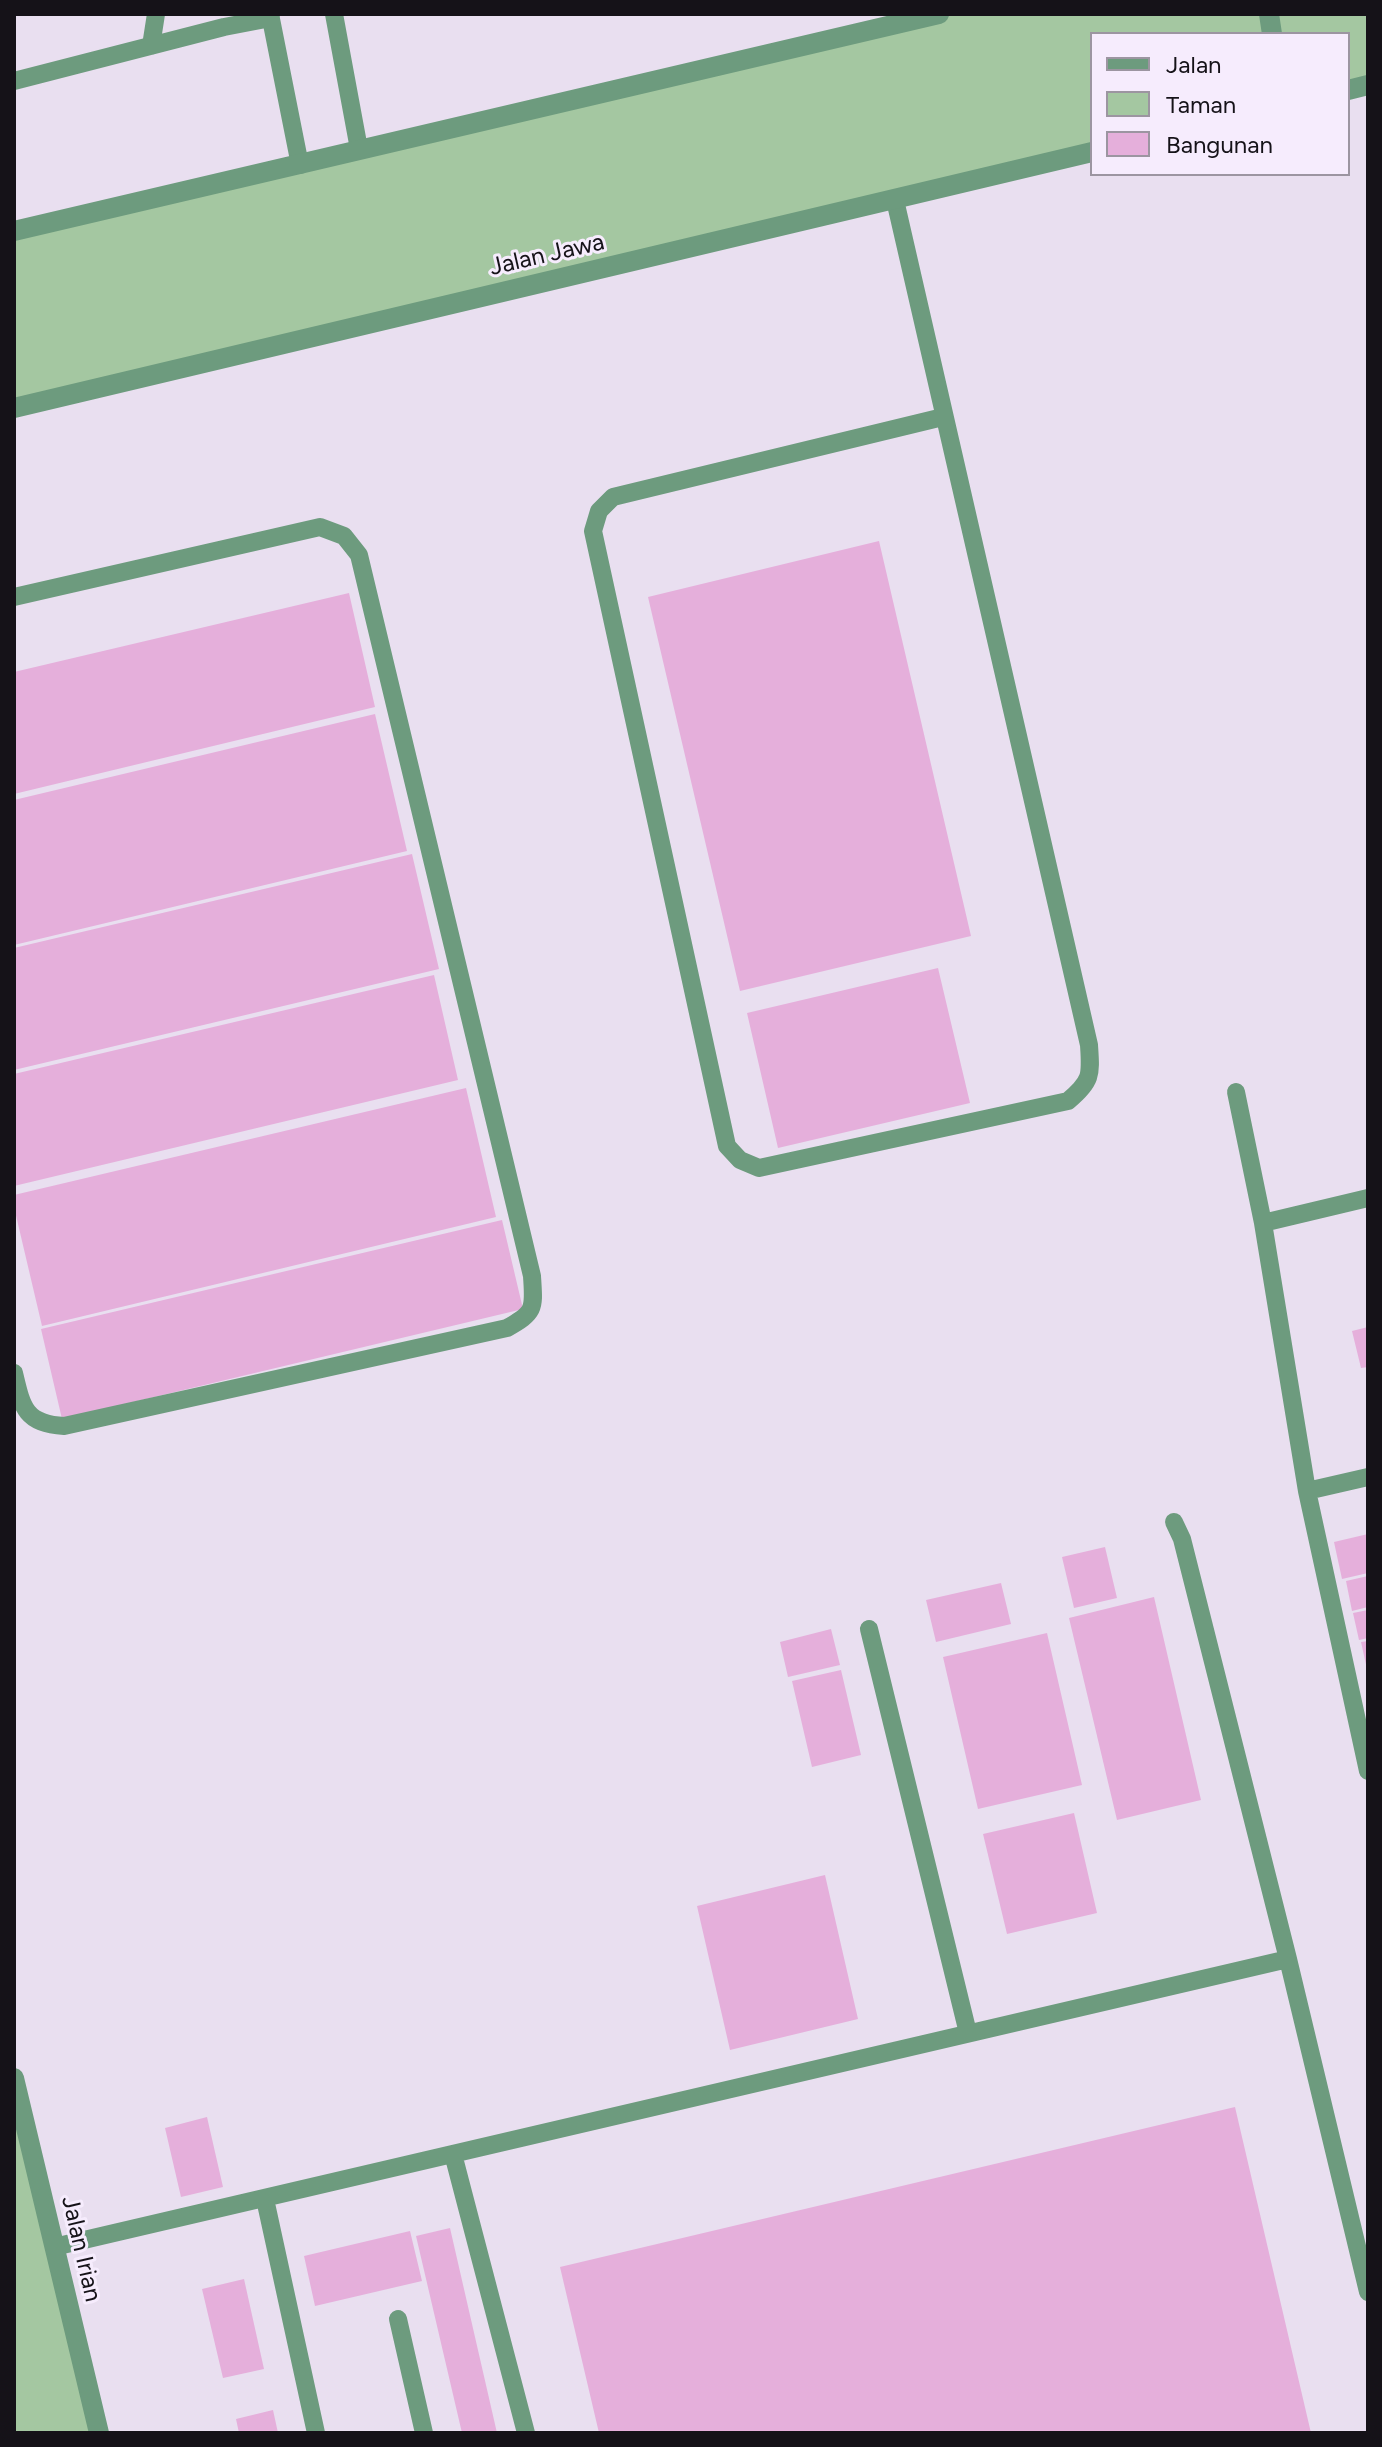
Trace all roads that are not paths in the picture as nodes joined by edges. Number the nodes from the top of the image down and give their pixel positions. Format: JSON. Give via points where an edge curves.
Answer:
{"nodes":[{"id":1,"x":156,"y":14,"type":"edge"},
{"id":2,"x":334,"y":14,"type":"edge"},
{"id":3,"x":939,"y":14,"type":"edge"},
{"id":4,"x":271,"y":16,"type":"edge"},
{"id":5,"x":151,"y":46,"type":"junction"},
{"id":6,"x":14,"y":81,"type":"edge"},
{"id":7,"x":359,"y":149,"type":"junction"},
{"id":8,"x":1090,"y":152,"type":"edge"},
{"id":9,"x":300,"y":165,"type":"junction"},
{"id":10,"x":895,"y":200,"type":"junction"},
{"id":11,"x":14,"y":231,"type":"edge"},
{"id":12,"x":14,"y":408,"type":"edge"},
{"id":13,"x":943,"y":417,"type":"junction"},
{"id":14,"x":14,"y":597,"type":"edge"},
{"id":15,"x":1236,"y":1092,"type":"dead end"},
{"id":16,"x":1368,"y":1198,"type":"edge"},
{"id":17,"x":1263,"y":1223,"type":"junction"},
{"id":18,"x":14,"y":1373,"type":"edge"},
{"id":19,"x":1368,"y":1477,"type":"edge"},
{"id":20,"x":1307,"y":1491,"type":"junction"},
{"id":21,"x":1174,"y":1522,"type":"dead end"},
{"id":22,"x":869,"y":1629,"type":"dead end"},
{"id":23,"x":1368,"y":1771,"type":"edge"},
{"id":24,"x":1288,"y":1959,"type":"junction"},
{"id":25,"x":968,"y":2033,"type":"junction"},
{"id":26,"x":14,"y":2078,"type":"edge"},
{"id":27,"x":453,"y":2154,"type":"junction"},
{"id":28,"x":265,"y":2199,"type":"junction"},
{"id":29,"x":54,"y":2247,"type":"junction"},
{"id":30,"x":1368,"y":2292,"type":"edge"},
{"id":31,"x":398,"y":2319,"type":"dead end"},
{"id":32,"x":99,"y":2433,"type":"edge"},
{"id":33,"x":316,"y":2433,"type":"edge"},
{"id":34,"x":424,"y":2433,"type":"edge"},
{"id":35,"x":526,"y":2433,"type":"edge"}],
"edges":[{"from":1,"to":5,"type":"lane"},
{"from":2,"to":7,"type":"lane"},
{"from":3,"to":7,"type":"street"},
{"from":4,"to":5,"type":"lane"},
{"from":4,"to":9,"type":"lane"},
{"from":5,"to":6,"type":"lane"},
{"from":7,"to":9,"type":"street"},
{"from":8,"to":10,"type":"street","name":"Jalan Jawa"},
{"from":9,"to":11,"type":"street"},
{"from":10,"to":12,"type":"street","name":"Jalan Jawa"},
{"from":10,"to":13,"type":"lane"},
{"from":13,"to":13,"type":"lane","via":[[1089,1045],[1091,1076],[1068,1101],[759,1168],[740,1160],[727,1146],[593,531],[599,511],[613,497]]},
{"from":14,"to":18,"type":"lane","via":[[320,527],[344,536],[359,555],[534,1298],[527,1317],[507,1328],[64,1426],[45,1425],[22,1407]]},
{"from":15,"to":17,"type":"lane"},
{"from":16,"to":17,"type":"lane"},
{"from":17,"to":20,"type":"lane"},
{"from":19,"to":20,"type":"lane"},
{"from":20,"to":23,"type":"lane"},
{"from":21,"to":24,"type":"lane"},
{"from":22,"to":25,"type":"lane"},
{"from":24,"to":25,"type":"lane"},
{"from":24,"to":30,"type":"lane"},
{"from":25,"to":27,"type":"lane"},
{"from":26,"to":29,"type":"street","name":"Jalan Irian"},
{"from":27,"to":28,"type":"lane"},
{"from":27,"to":35,"type":"lane"},
{"from":28,"to":29,"type":"lane"},
{"from":28,"to":33,"type":"lane"},
{"from":29,"to":32,"type":"street","name":"Jalan Irian"},
{"from":31,"to":34,"type":"lane"}]}
